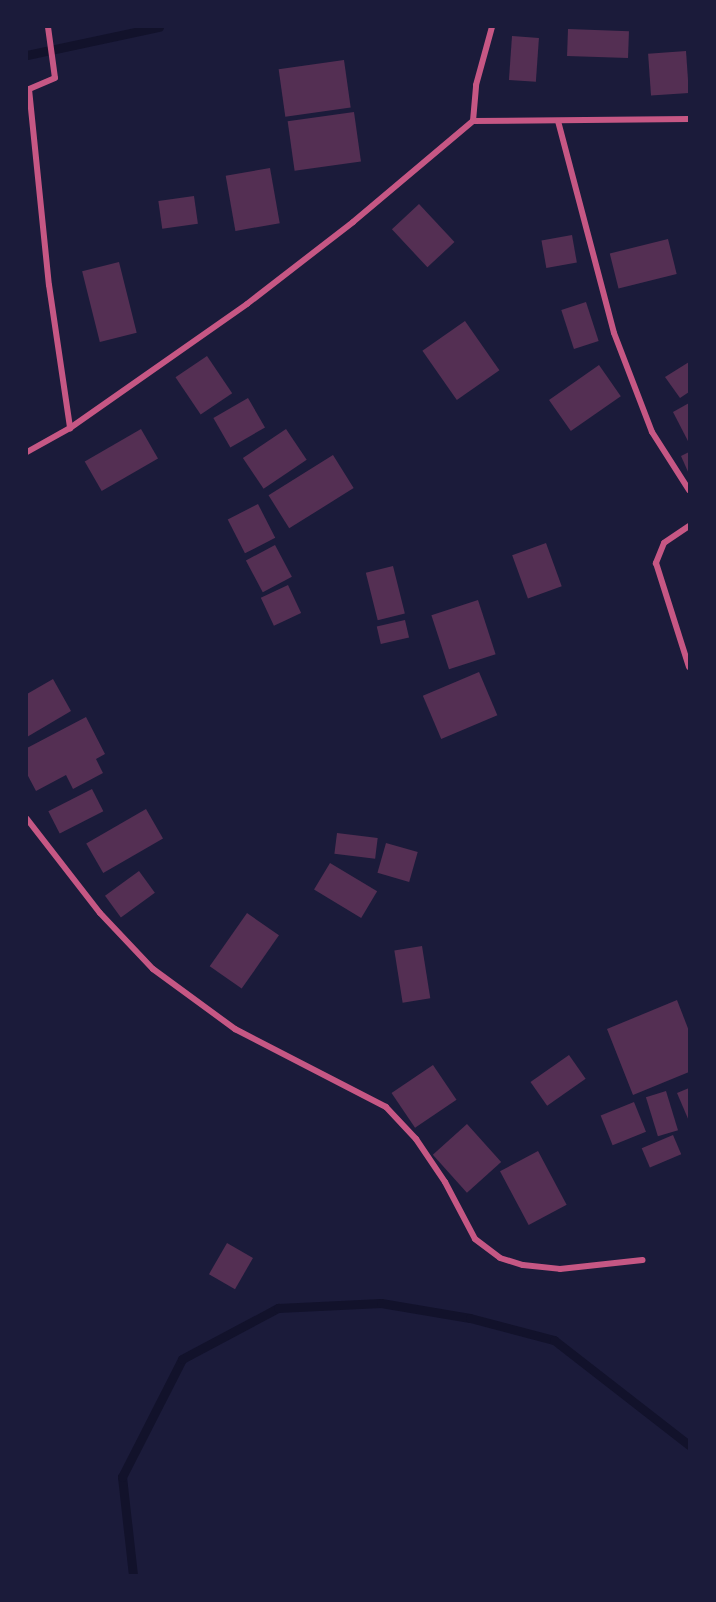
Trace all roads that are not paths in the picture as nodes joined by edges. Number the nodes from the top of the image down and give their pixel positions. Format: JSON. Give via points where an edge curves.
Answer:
{"nodes":[{"id":1,"x":48,"y":27,"type":"edge"},
{"id":2,"x":492,"y":27,"type":"edge"},
{"id":3,"x":689,"y":119,"type":"edge"},
{"id":4,"x":473,"y":121,"type":"junction"},
{"id":5,"x":558,"y":121,"type":"junction"},
{"id":6,"x":70,"y":428,"type":"junction"},
{"id":7,"x":27,"y":452,"type":"edge"},
{"id":8,"x":689,"y":490,"type":"edge"},
{"id":9,"x":689,"y":526,"type":"edge"},
{"id":10,"x":689,"y":668,"type":"edge"},
{"id":11,"x":27,"y":819,"type":"edge"},
{"id":12,"x":643,"y":1260,"type":"dead end"}],
"edges":[{"from":1,"to":6,"type":"street","via":[[53,80],[29,89],[49,285]]},
{"from":2,"to":4,"type":"street","via":[[476,85]]},
{"from":3,"to":5,"type":"street"},
{"from":4,"to":5,"type":"street"},
{"from":4,"to":6,"type":"street","via":[[247,304]]},
{"from":5,"to":8,"type":"street","via":[[614,333],[652,432]]},
{"from":6,"to":7,"type":"street"},
{"from":9,"to":10,"type":"street","via":[[664,543],[656,563]]},
{"from":11,"to":12,"type":"street","via":[[100,913],[153,969],[235,1029],[386,1107],[416,1139],[445,1182],[475,1239],[500,1258],[560,1269]]}]}
